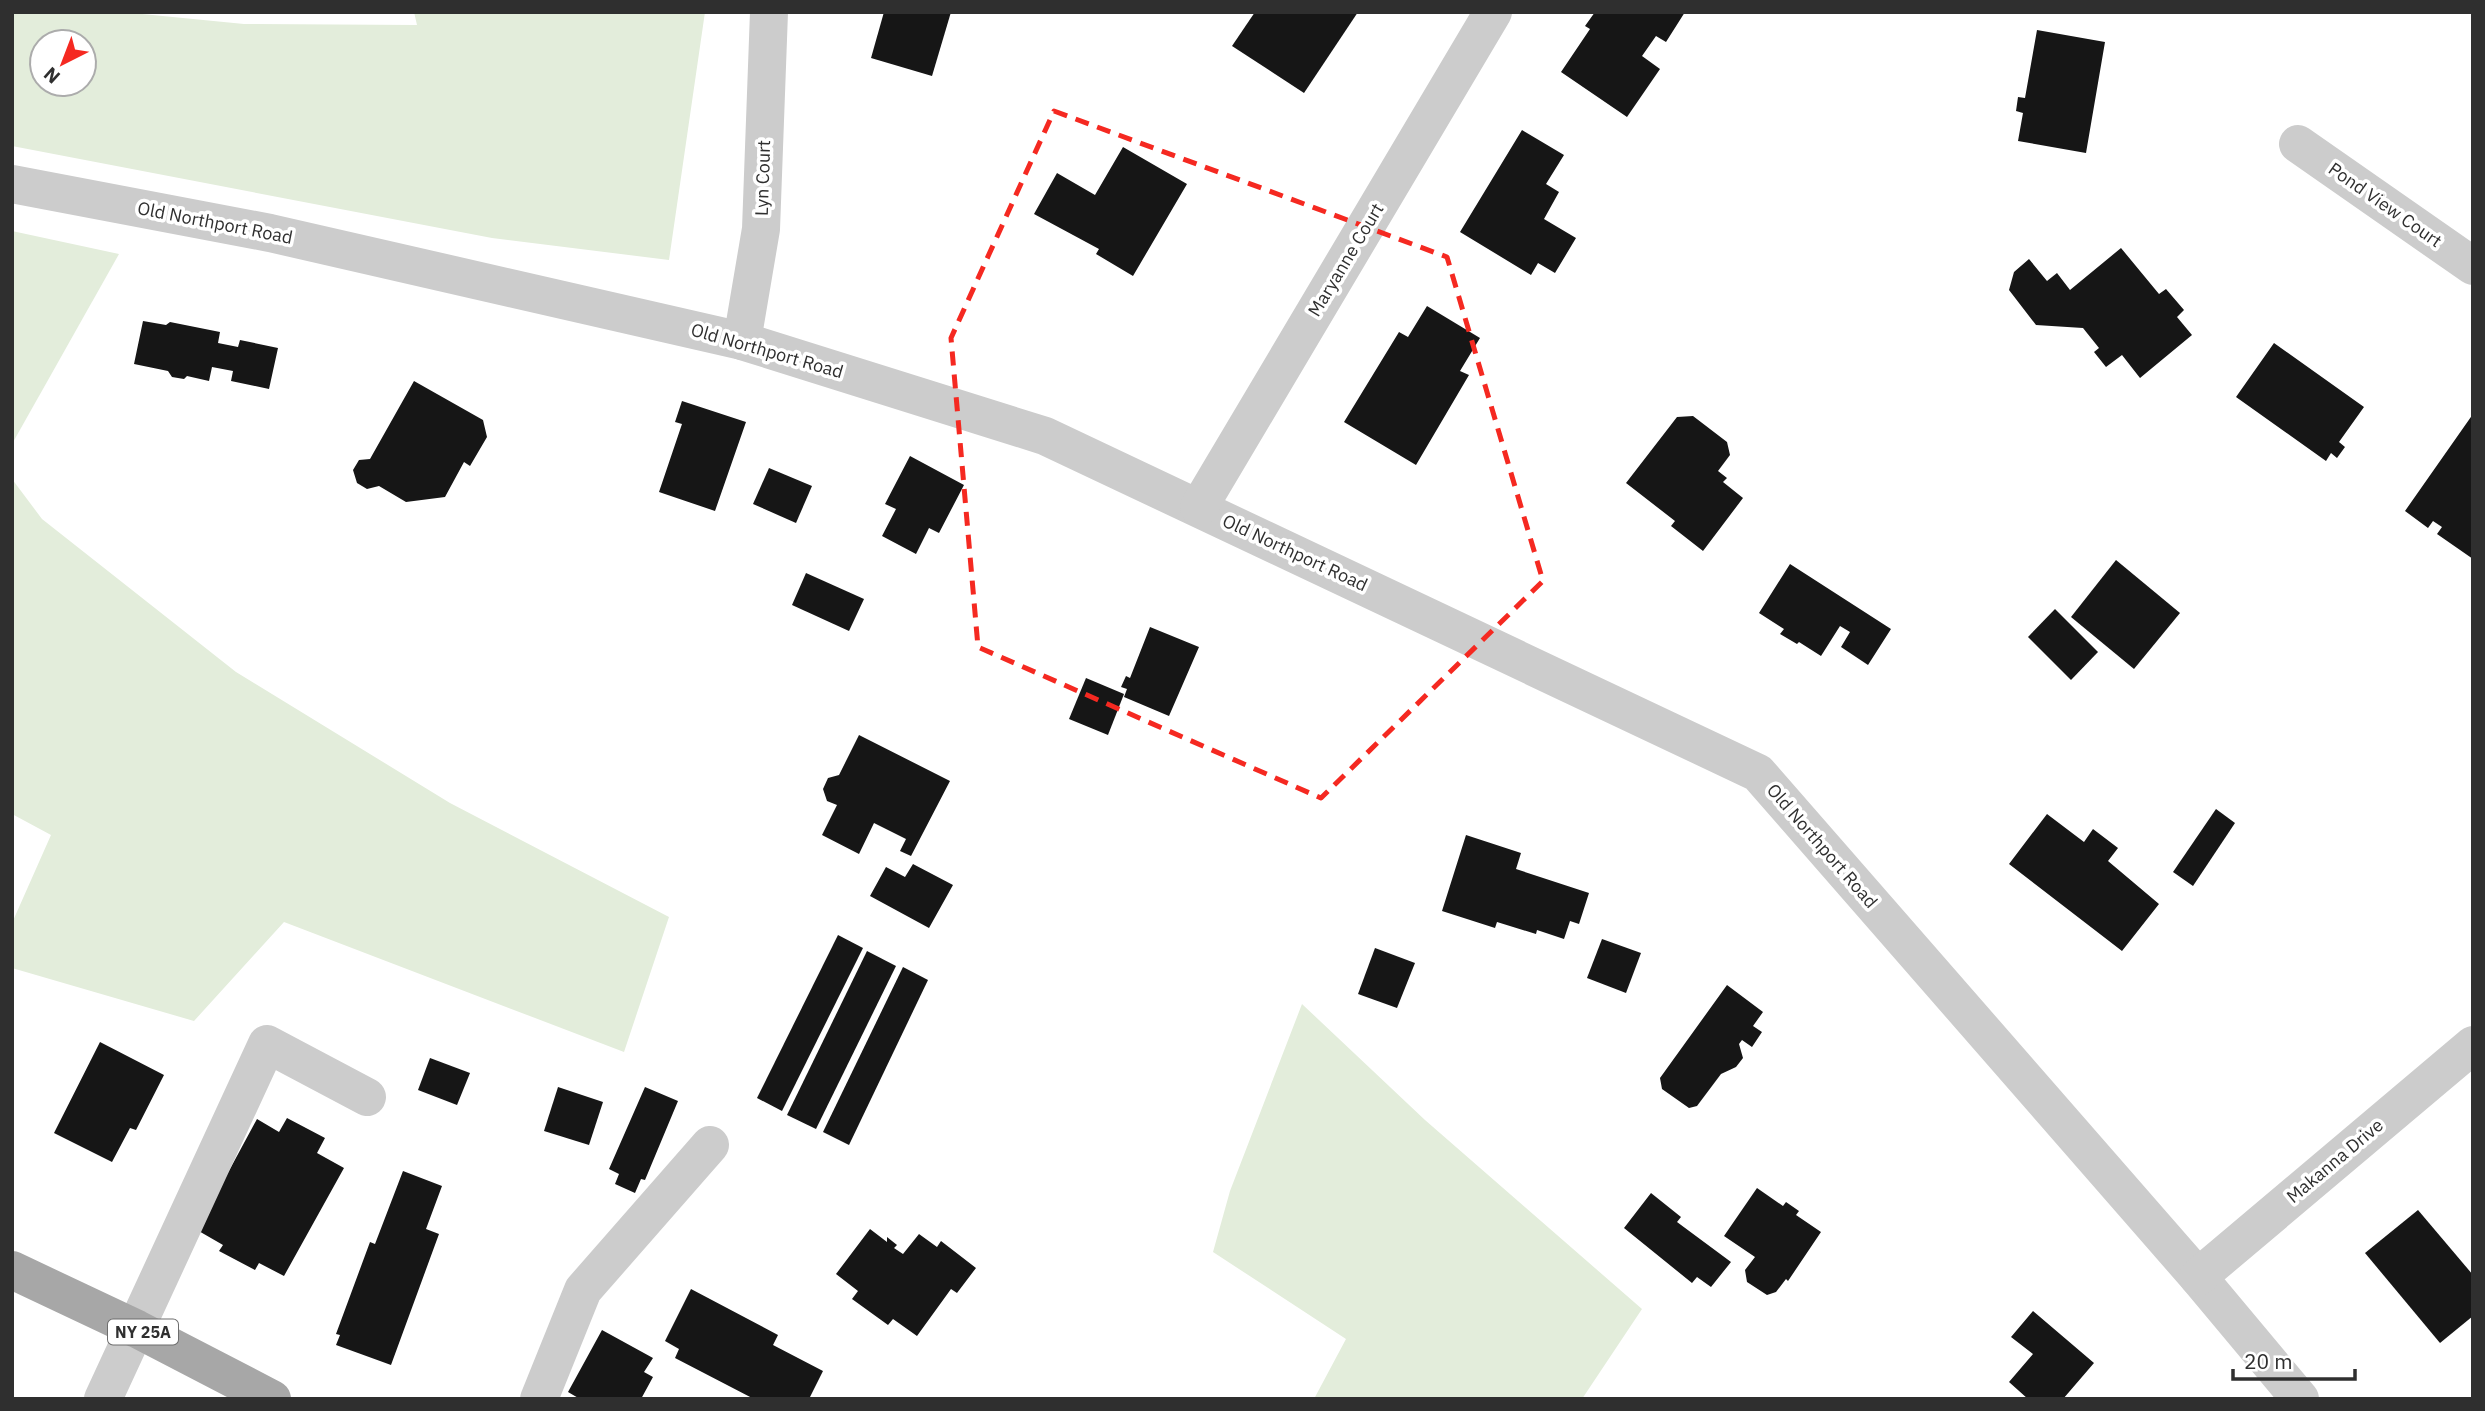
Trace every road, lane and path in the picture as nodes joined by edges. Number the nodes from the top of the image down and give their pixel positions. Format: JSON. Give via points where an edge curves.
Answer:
{"nodes":[{"id":1,"x":769,"y":12,"type":"edge"},
{"id":2,"x":1493,"y":12,"type":"edge"},
{"id":3,"x":2298,"y":144,"type":"dead end"},
{"id":4,"x":12,"y":184,"type":"edge"},
{"id":5,"x":2473,"y":266,"type":"edge"},
{"id":6,"x":742,"y":341,"type":"junction"},
{"id":7,"x":1199,"y":507,"type":"junction"},
{"id":8,"x":2473,"y":1045,"type":"edge"},
{"id":9,"x":367,"y":1097,"type":"dead end"},
{"id":10,"x":710,"y":1145,"type":"dead end"},
{"id":11,"x":12,"y":1270,"type":"edge"},
{"id":12,"x":2198,"y":1277,"type":"junction"},
{"id":13,"x":137,"y":1329,"type":"junction"},
{"id":14,"x":103,"y":1399,"type":"edge"},
{"id":15,"x":272,"y":1399,"type":"edge"},
{"id":16,"x":539,"y":1399,"type":"edge"},
{"id":17,"x":2300,"y":1399,"type":"edge"}],
"edges":[{"from":1,"to":6,"type":"street","name":"Lyn Court","via":[[761,229]]},
{"from":2,"to":7,"type":"street","name":"Maryanne Court"},
{"from":3,"to":5,"type":"street","name":"Pond View Court"},
{"from":4,"to":6,"type":"street","name":"Old Northport Road","via":[[270,233]]},
{"from":6,"to":7,"type":"street","name":"Old Northport Road","via":[[1045,436]]},
{"from":7,"to":12,"type":"street","name":"Old Northport Road","via":[[1758,773]]},
{"from":8,"to":12,"type":"street","name":"Makanna Drive"},
{"from":9,"to":13,"type":"street","via":[[267,1044]]},
{"from":10,"to":16,"type":"street","via":[[583,1290]]},
{"from":11,"to":13,"type":"main road","number":"NY 25A"},
{"from":12,"to":17,"type":"street","name":"Old Northport Road"},
{"from":13,"to":14,"type":"street"},
{"from":13,"to":15,"type":"main road","number":"NY 25A"}]}
